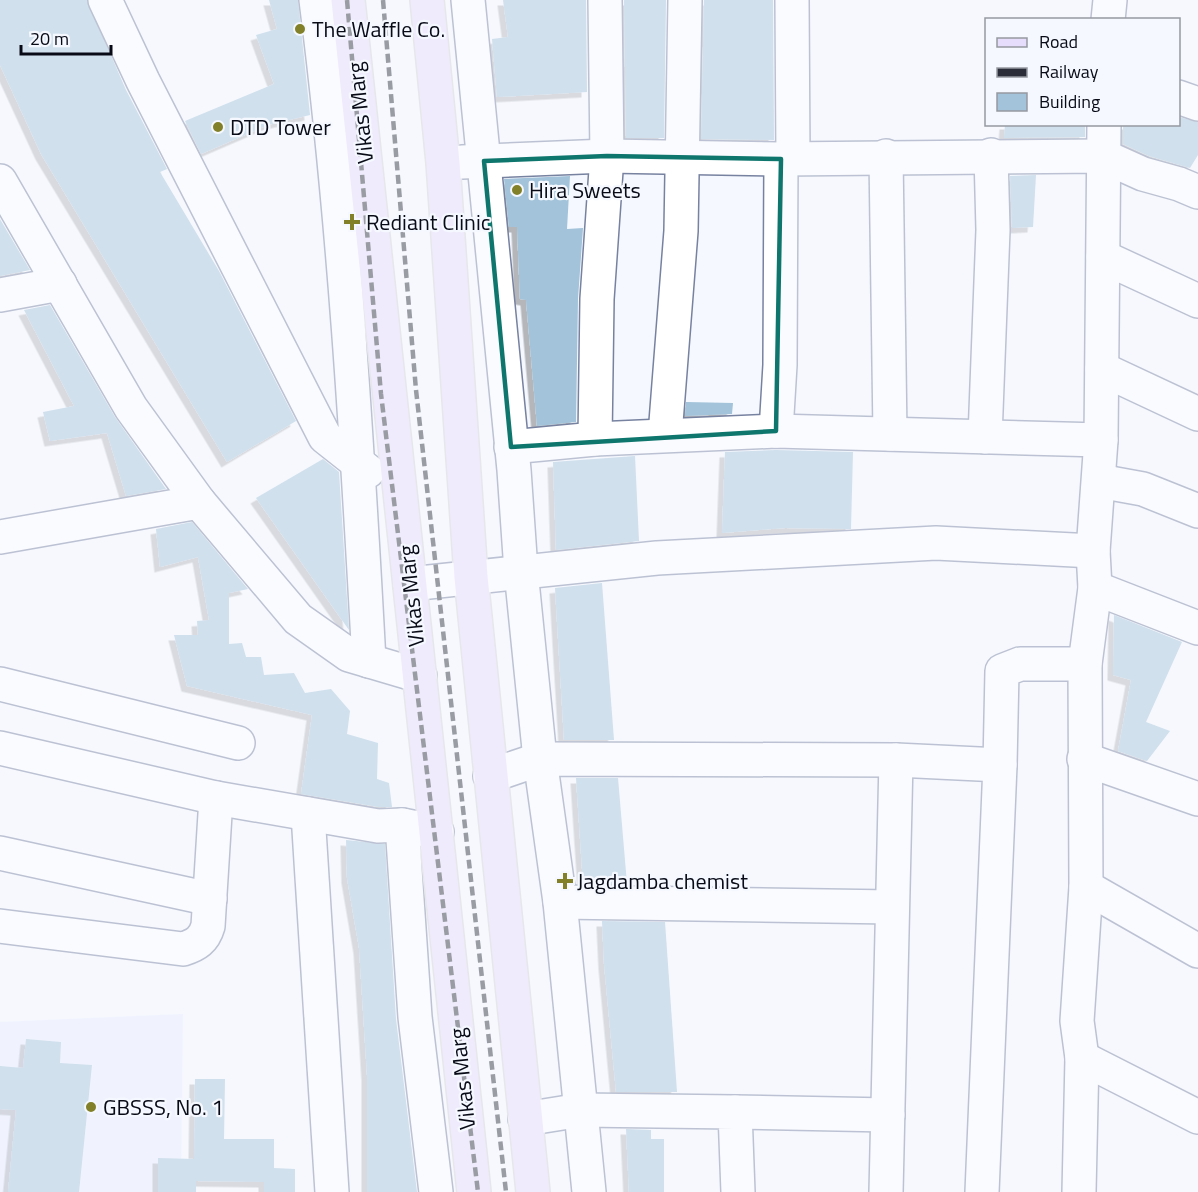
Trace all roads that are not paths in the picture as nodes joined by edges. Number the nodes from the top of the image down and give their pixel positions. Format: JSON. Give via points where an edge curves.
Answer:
{"nodes":[{"id":1,"x":105,"y":0,"type":"edge"},
{"id":2,"x":316,"y":0,"type":"edge"},
{"id":3,"x":348,"y":0,"type":"edge"},
{"id":4,"x":427,"y":0,"type":"edge"},
{"id":5,"x":468,"y":0,"type":"edge"},
{"id":6,"x":605,"y":0,"type":"edge"},
{"id":7,"x":685,"y":0,"type":"edge"},
{"id":8,"x":792,"y":0,"type":"edge"},
{"id":9,"x":1110,"y":0,"type":"edge"},
{"id":10,"x":1108,"y":18,"type":"edge"},
{"id":11,"x":1180,"y":97,"type":"edge"},
{"id":12,"x":1198,"y":104,"type":"edge"},
{"id":13,"x":1103,"y":140,"type":"edge"},
{"id":14,"x":991,"y":155,"type":"junction"},
{"id":15,"x":607,"y":156,"type":"junction"},
{"id":16,"x":886,"y":156,"type":"junction"},
{"id":17,"x":682,"y":157,"type":"junction"},
{"id":18,"x":787,"y":158,"type":"junction"},
{"id":19,"x":484,"y":161,"type":"junction"},
{"id":20,"x":442,"y":163,"type":"junction"},
{"id":21,"x":0,"y":181,"type":"edge"},
{"id":22,"x":1198,"y":192,"type":"edge"},
{"id":23,"x":1102,"y":257,"type":"junction"},
{"id":24,"x":60,"y":284,"type":"junction"},
{"id":25,"x":0,"y":295,"type":"edge"},
{"id":26,"x":1198,"y":301,"type":"edge"},
{"id":27,"x":1102,"y":369,"type":"junction"},
{"id":28,"x":1198,"y":414,"type":"edge"},
{"id":29,"x":776,"y":431,"type":"junction"},
{"id":30,"x":890,"y":434,"type":"junction"},
{"id":31,"x":665,"y":435,"type":"junction"},
{"id":32,"x":985,"y":437,"type":"junction"},
{"id":33,"x":595,"y":439,"type":"junction"},
{"id":34,"x":1101,"y":440,"type":"junction"},
{"id":35,"x":512,"y":447,"type":"junction"},
{"id":36,"x":359,"y":463,"type":"junction"},
{"id":37,"x":1099,"y":481,"type":"junction"},
{"id":38,"x":400,"y":495,"type":"junction"},
{"id":39,"x":199,"y":502,"type":"junction"},
{"id":40,"x":1198,"y":510,"type":"edge"},
{"id":41,"x":0,"y":537,"type":"edge"},
{"id":42,"x":1093,"y":551,"type":"junction"},
{"id":43,"x":521,"y":571,"type":"junction"},
{"id":44,"x":471,"y":577,"type":"junction"},
{"id":45,"x":410,"y":584,"type":"junction"},
{"id":46,"x":1095,"y":588,"type":"junction"},
{"id":47,"x":1198,"y":628,"type":"edge"},
{"id":48,"x":359,"y":658,"type":"junction"},
{"id":49,"x":1085,"y":664,"type":"junction"},
{"id":50,"x":420,"y":676,"type":"junction"},
{"id":51,"x":0,"y":684,"type":"edge"},
{"id":52,"x":238,"y":743,"type":"dead end"},
{"id":53,"x":0,"y":748,"type":"edge"},
{"id":54,"x":540,"y":759,"type":"junction"},
{"id":55,"x":1084,"y":759,"type":"junction"},
{"id":56,"x":896,"y":760,"type":"junction"},
{"id":57,"x":1000,"y":765,"type":"junction"},
{"id":58,"x":490,"y":776,"type":"junction"},
{"id":59,"x":216,"y":798,"type":"junction"},
{"id":60,"x":1198,"y":798,"type":"edge"},
{"id":61,"x":308,"y":814,"type":"junction"},
{"id":62,"x":402,"y":825,"type":"junction"},
{"id":63,"x":437,"y":832,"type":"junction"},
{"id":64,"x":0,"y":853,"type":"edge"},
{"id":65,"x":1086,"y":887,"type":"junction"},
{"id":66,"x":210,"y":899,"type":"junction"},
{"id":67,"x":560,"y":902,"type":"junction"},
{"id":68,"x":892,"y":907,"type":"junction"},
{"id":69,"x":0,"y":926,"type":"edge"},
{"id":70,"x":1198,"y":951,"type":"edge"},
{"id":71,"x":1082,"y":1058,"type":"junction"},
{"id":72,"x":581,"y":1110,"type":"junction"},
{"id":73,"x":735,"y":1112,"type":"junction"},
{"id":74,"x":888,"y":1115,"type":"junction"},
{"id":75,"x":1198,"y":1117,"type":"edge"},
{"id":76,"x":525,"y":1119,"type":"junction"},
{"id":77,"x":332,"y":1192,"type":"edge"},
{"id":78,"x":436,"y":1192,"type":"edge"},
{"id":79,"x":474,"y":1192,"type":"edge"},
{"id":80,"x":533,"y":1192,"type":"edge"},
{"id":81,"x":589,"y":1192,"type":"edge"},
{"id":82,"x":738,"y":1192,"type":"edge"},
{"id":83,"x":886,"y":1192,"type":"edge"},
{"id":84,"x":982,"y":1192,"type":"edge"},
{"id":85,"x":1078,"y":1192,"type":"edge"}],
"edges":[{"from":1,"to":36,"type":"street","via":[[326,437]]},
{"from":2,"to":36,"type":"street"},
{"from":3,"to":38,"type":"main road","name":"Vikas Marg"},
{"from":4,"to":20,"type":"main road"},
{"from":5,"to":19,"type":"street"},
{"from":6,"to":15,"type":"street"},
{"from":7,"to":17,"type":"street"},
{"from":8,"to":18,"type":"street"},
{"from":9,"to":10,"type":"street"},
{"from":11,"to":12,"type":"street"},
{"from":13,"to":14,"type":"street"},
{"from":13,"to":22,"type":"street","via":[[1143,174]]},
{"from":13,"to":23,"type":"street"},
{"from":14,"to":16,"type":"street"},
{"from":14,"to":32,"type":"street","via":[[993,230]]},
{"from":15,"to":17,"type":"street"},
{"from":15,"to":19,"type":"street"},
{"from":15,"to":33,"type":"street","via":[[597,299]]},
{"from":16,"to":18,"type":"street"},
{"from":16,"to":30,"type":"street"},
{"from":17,"to":18,"type":"street"},
{"from":17,"to":31,"type":"street","via":[[681,231]]},
{"from":18,"to":29,"type":"street"},
{"from":19,"to":20,"type":"street"},
{"from":19,"to":35,"type":"street"},
{"from":20,"to":44,"type":"main road"},
{"from":21,"to":24,"type":"street"},
{"from":23,"to":26,"type":"street"},
{"from":23,"to":27,"type":"street"},
{"from":24,"to":25,"type":"street"},
{"from":24,"to":39,"type":"street","via":[[131,408]]},
{"from":27,"to":28,"type":"street"},
{"from":27,"to":34,"type":"street"},
{"from":29,"to":30,"type":"street"},
{"from":29,"to":31,"type":"street"},
{"from":30,"to":32,"type":"street"},
{"from":31,"to":33,"type":"street"},
{"from":32,"to":34,"type":"street"},
{"from":33,"to":35,"type":"street"},
{"from":34,"to":37,"type":"street"},
{"from":35,"to":43,"type":"street"},
{"from":36,"to":38,"type":"street"},
{"from":36,"to":48,"type":"street"},
{"from":37,"to":40,"type":"street","via":[[1143,489]]},
{"from":37,"to":42,"type":"street"},
{"from":38,"to":45,"type":"main road","name":"Vikas Marg"},
{"from":39,"to":41,"type":"street"},
{"from":39,"to":48,"type":"street","via":[[298,619]]},
{"from":42,"to":43,"type":"street","via":[[936,543],[657,558]]},
{"from":42,"to":46,"type":"street"},
{"from":43,"to":44,"type":"street"},
{"from":43,"to":54,"type":"street"},
{"from":44,"to":45,"type":"street"},
{"from":44,"to":58,"type":"main road"},
{"from":45,"to":50,"type":"main road","name":"Vikas Marg"},
{"from":46,"to":47,"type":"street"},
{"from":46,"to":49,"type":"street"},
{"from":48,"to":50,"type":"street"},
{"from":49,"to":55,"type":"street"},
{"from":49,"to":57,"type":"street","via":[[1020,664],[1002,670]]},
{"from":50,"to":63,"type":"main road","name":"Vikas Marg"},
{"from":51,"to":52,"type":"street"},
{"from":53,"to":59,"type":"street"},
{"from":54,"to":56,"type":"street"},
{"from":54,"to":58,"type":"street"},
{"from":54,"to":67,"type":"street"},
{"from":55,"to":60,"type":"street"},
{"from":55,"to":65,"type":"street"},
{"from":56,"to":57,"type":"street"},
{"from":56,"to":68,"type":"street"},
{"from":57,"to":84,"type":"street"},
{"from":58,"to":76,"type":"main road"},
{"from":59,"to":61,"type":"street"},
{"from":59,"to":66,"type":"street"},
{"from":61,"to":62,"type":"street","via":[[378,826]]},
{"from":61,"to":77,"type":"street"},
{"from":62,"to":63,"type":"street"},
{"from":62,"to":78,"type":"street","via":[[415,1017]]},
{"from":63,"to":79,"type":"main road","name":"Vikas Marg"},
{"from":64,"to":66,"type":"street"},
{"from":65,"to":70,"type":"street"},
{"from":65,"to":71,"type":"street","via":[[1077,1021]]},
{"from":66,"to":69,"type":"street","via":[[205,936],[183,949]]},
{"from":67,"to":68,"type":"street"},
{"from":67,"to":72,"type":"street"},
{"from":68,"to":74,"type":"street"},
{"from":71,"to":75,"type":"street"},
{"from":71,"to":85,"type":"street"},
{"from":72,"to":73,"type":"street"},
{"from":72,"to":76,"type":"street"},
{"from":72,"to":81,"type":"street"},
{"from":73,"to":74,"type":"street"},
{"from":73,"to":82,"type":"street"},
{"from":74,"to":83,"type":"street"},
{"from":76,"to":80,"type":"main road"}]}
